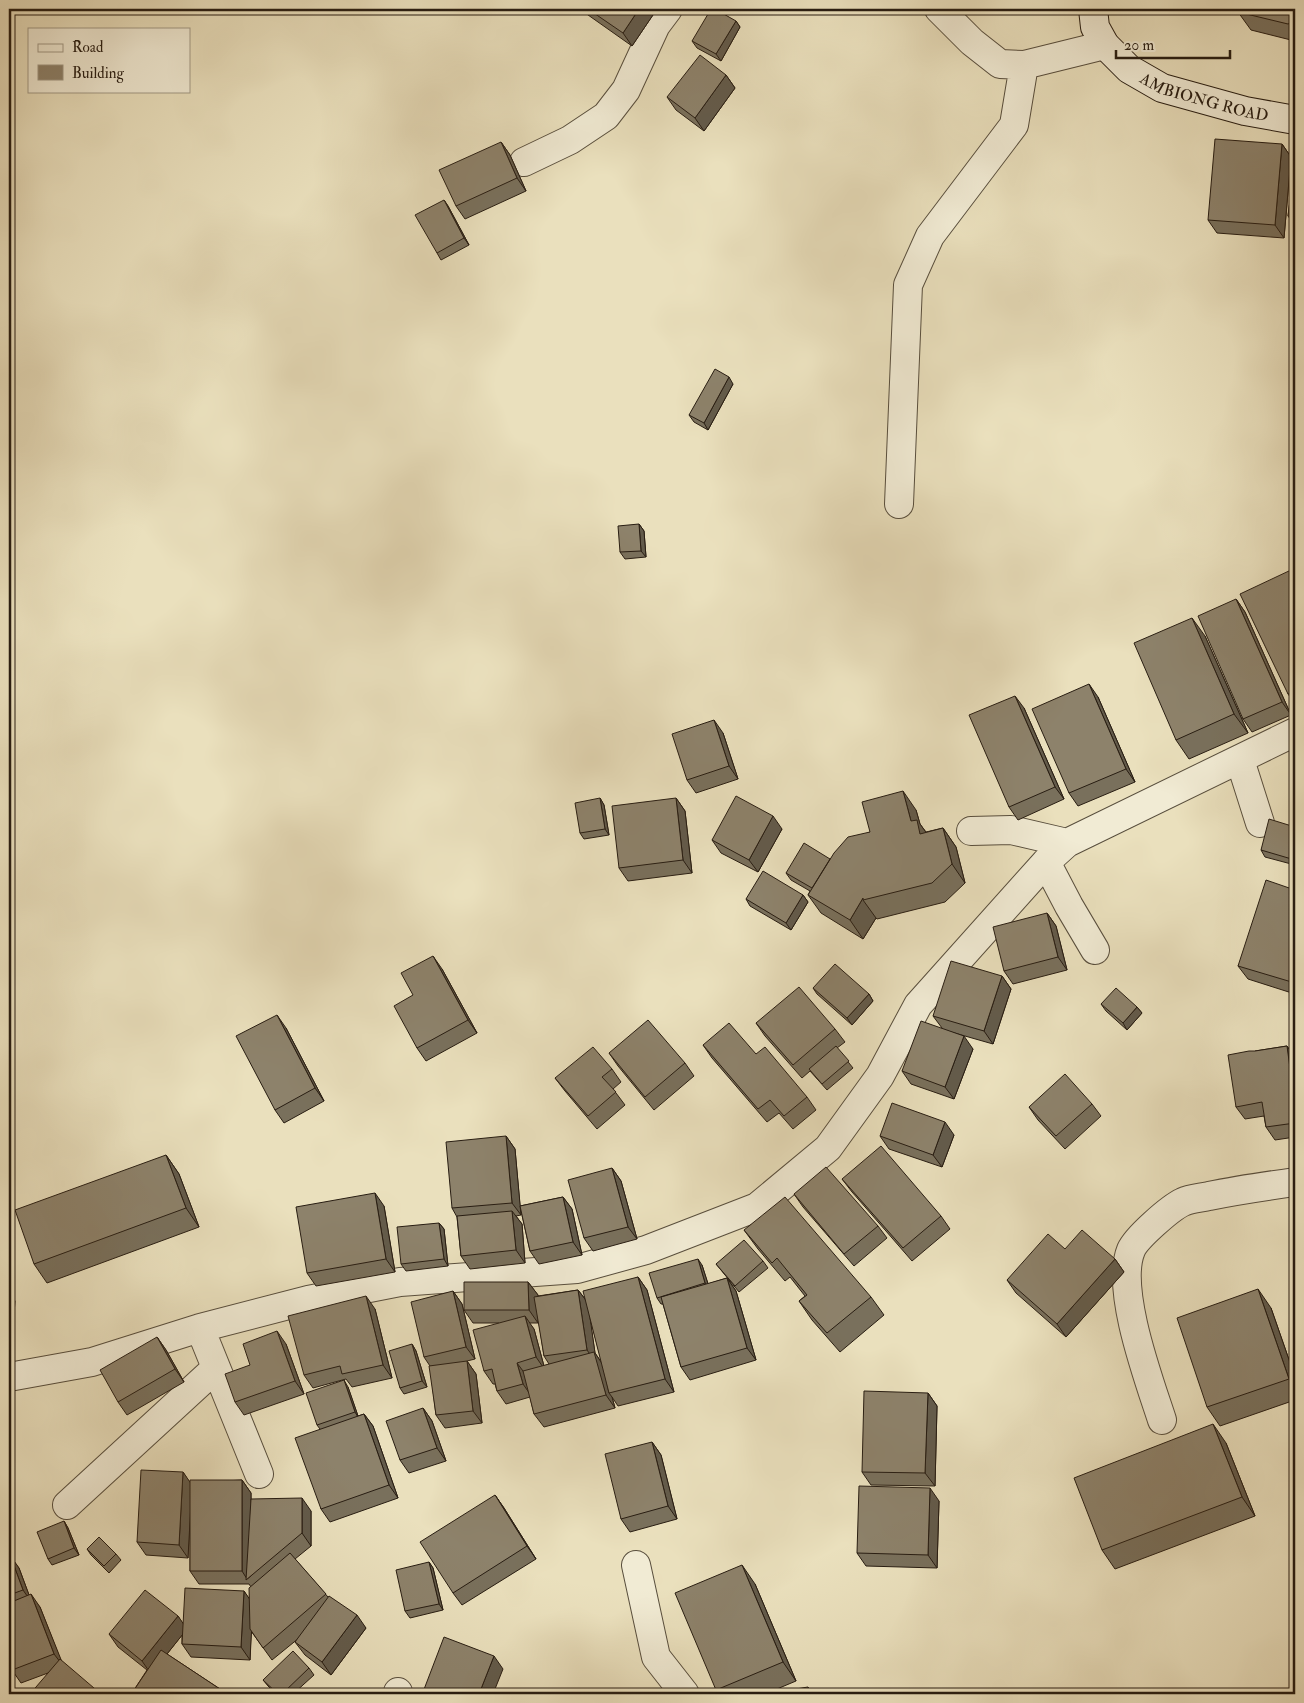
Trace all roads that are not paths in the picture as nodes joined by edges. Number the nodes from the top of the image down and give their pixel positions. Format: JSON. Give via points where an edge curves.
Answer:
{"nodes":[{"id":1,"x":668,"y":9,"type":"edge"},
{"id":2,"x":939,"y":9,"type":"edge"},
{"id":3,"x":1093,"y":9,"type":"edge"},
{"id":4,"x":1105,"y":45,"type":"junction"},
{"id":5,"x":1024,"y":65,"type":"junction"},
{"id":6,"x":1295,"y":120,"type":"edge"},
{"id":7,"x":524,"y":162,"type":"dead end"},
{"id":8,"x":898,"y":504,"type":"dead end"},
{"id":9,"x":1295,"y":732,"type":"edge"},
{"id":10,"x":1240,"y":760,"type":"junction"},
{"id":11,"x":1260,"y":823,"type":"dead end"},
{"id":12,"x":971,"y":830,"type":"dead end"},
{"id":13,"x":1068,"y":843,"type":"junction"},
{"id":14,"x":1046,"y":862,"type":"junction"},
{"id":15,"x":1095,"y":950,"type":"dead end"},
{"id":16,"x":1295,"y":1182,"type":"edge"},
{"id":17,"x":200,"y":1328,"type":"junction"},
{"id":18,"x":216,"y":1368,"type":"junction"},
{"id":19,"x":9,"y":1377,"type":"edge"},
{"id":20,"x":1162,"y":1420,"type":"dead end"},
{"id":21,"x":259,"y":1474,"type":"dead end"},
{"id":22,"x":67,"y":1505,"type":"dead end"},
{"id":23,"x":636,"y":1565,"type":"dead end"},
{"id":24,"x":685,"y":1694,"type":"edge"}],
"edges":[{"from":1,"to":7,"type":"street","via":[[656,25],[626,90],[606,116],[570,140]]},
{"from":2,"to":5,"type":"street","via":[[1000,64]]},
{"from":3,"to":4,"type":"street","name":"AMBIONG ROAD","via":[[1095,27]]},
{"from":4,"to":5,"type":"street"},
{"from":4,"to":6,"type":"street","name":"AMBIONG ROAD","via":[[1129,69],[1162,88],[1245,111]]},
{"from":5,"to":8,"type":"street","via":[[1014,125],[930,236],[908,285]]},
{"from":9,"to":10,"type":"street"},
{"from":10,"to":11,"type":"street"},
{"from":10,"to":13,"type":"street"},
{"from":12,"to":13,"type":"street","via":[[1012,830]]},
{"from":13,"to":14,"type":"street"},
{"from":14,"to":15,"type":"street"},
{"from":14,"to":17,"type":"street","via":[[918,1005],[880,1076],[828,1148],[758,1207],[646,1250],[577,1269],[400,1282],[308,1300]]},
{"from":16,"to":20,"type":"street","via":[[1242,1189],[1184,1202],[1160,1216],[1131,1249],[1126,1274],[1129,1305],[1144,1367]]},
{"from":17,"to":18,"type":"street"},
{"from":17,"to":19,"type":"street","via":[[92,1362]]},
{"from":18,"to":21,"type":"street"},
{"from":18,"to":22,"type":"street"},
{"from":23,"to":24,"type":"street","via":[[656,1657]]}]}
